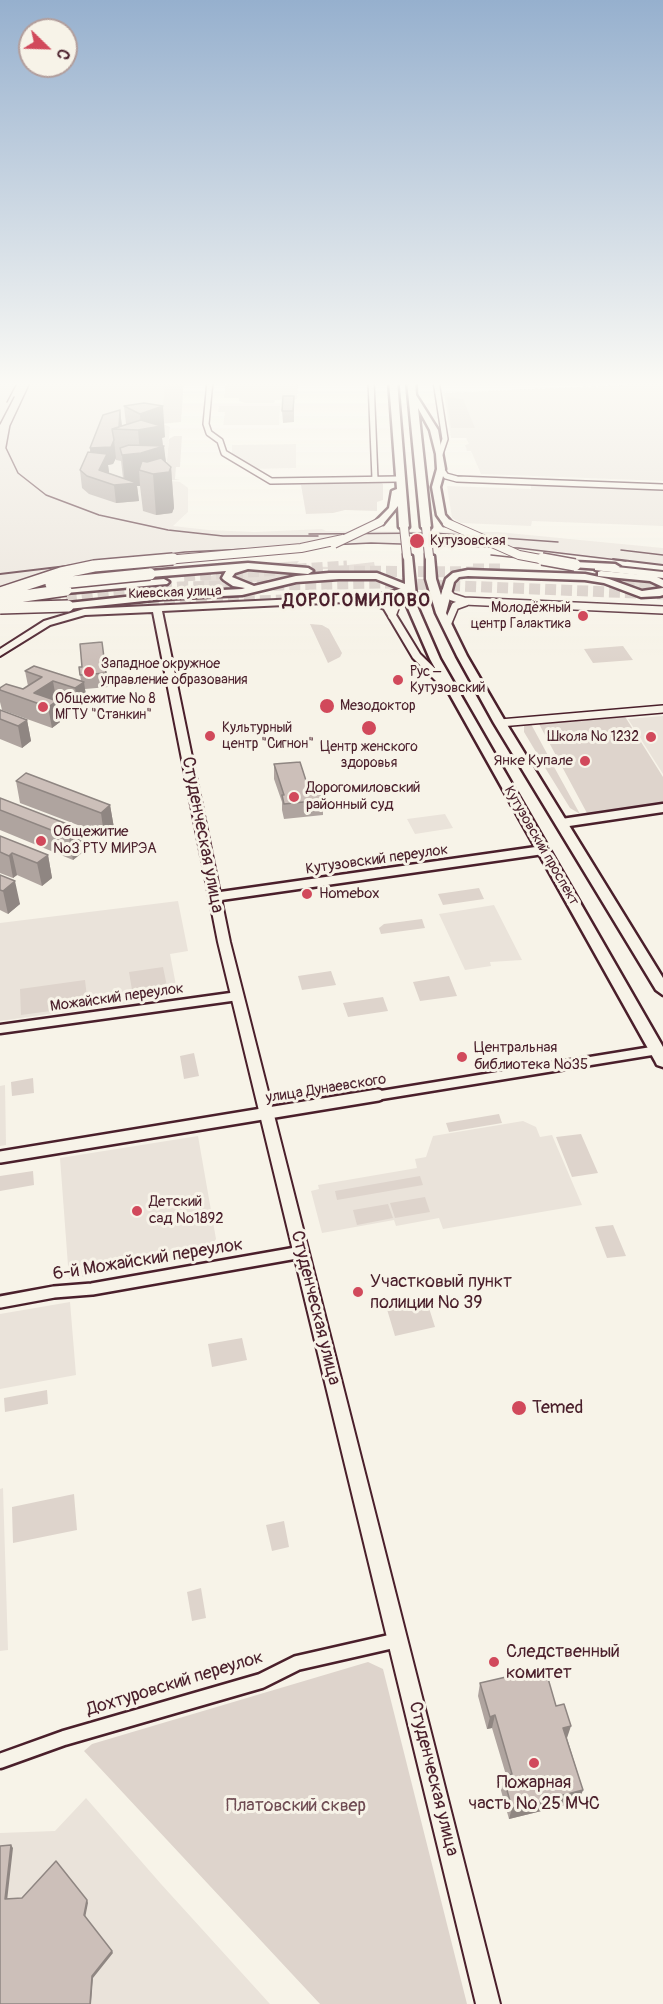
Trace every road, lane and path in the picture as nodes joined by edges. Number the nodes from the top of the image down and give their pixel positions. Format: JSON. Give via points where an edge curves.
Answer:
{"nodes":[{"id":1,"x":260,"y":475,"type":"edge"},
{"id":2,"x":375,"y":475,"type":"edge"},
{"id":3,"x":399,"y":475,"type":"edge"},
{"id":4,"x":401,"y":475,"type":"edge"},
{"id":5,"x":421,"y":475,"type":"edge"},
{"id":6,"x":439,"y":475,"type":"edge"},
{"id":7,"x":444,"y":475,"type":"edge"},
{"id":8,"x":375,"y":479,"type":"junction"},
{"id":9,"x":398,"y":479,"type":"junction"},
{"id":10,"x":663,"y":487,"type":"edge"},
{"id":11,"x":343,"y":539,"type":"junction"},
{"id":12,"x":248,"y":566,"type":"junction"},
{"id":13,"x":502,"y":569,"type":"tunnel mouth"},
{"id":14,"x":339,"y":573,"type":"junction"},
{"id":15,"x":663,"y":573,"type":"edge"},
{"id":16,"x":113,"y":576,"type":"dead end"},
{"id":17,"x":556,"y":576,"type":"junction"},
{"id":18,"x":185,"y":578,"type":"tunnel mouth"},
{"id":19,"x":663,"y":584,"type":"edge"},
{"id":20,"x":409,"y":589,"type":"junction"},
{"id":21,"x":4,"y":591,"type":"edge"},
{"id":22,"x":446,"y":591,"type":"junction"},
{"id":23,"x":663,"y":591,"type":"edge"},
{"id":24,"x":0,"y":599,"type":"edge"},
{"id":25,"x":362,"y":599,"type":"junction"},
{"id":26,"x":50,"y":601,"type":"tunnel mouth"},
{"id":27,"x":469,"y":601,"type":"junction"},
{"id":28,"x":663,"y":601,"type":"edge"},
{"id":29,"x":0,"y":608,"type":"edge"},
{"id":30,"x":157,"y":608,"type":"junction"},
{"id":31,"x":663,"y":610,"type":"edge"},
{"id":32,"x":392,"y":616,"type":"junction"},
{"id":33,"x":444,"y":619,"type":"junction"},
{"id":34,"x":0,"y":653,"type":"edge"},
{"id":35,"x":451,"y":690,"type":"junction"},
{"id":36,"x":663,"y":709,"type":"edge"},
{"id":37,"x":500,"y":723,"type":"junction"},
{"id":38,"x":663,"y":808,"type":"edge"},
{"id":39,"x":562,"y":823,"type":"junction"},
{"id":40,"x":543,"y":850,"type":"junction"},
{"id":41,"x":214,"y":897,"type":"junction"},
{"id":42,"x":663,"y":990,"type":"edge"},
{"id":43,"x":237,"y":996,"type":"junction"},
{"id":44,"x":0,"y":1029,"type":"edge"},
{"id":45,"x":660,"y":1055,"type":"edge"},
{"id":46,"x":267,"y":1114,"type":"junction"},
{"id":47,"x":0,"y":1157,"type":"edge"},
{"id":48,"x":302,"y":1252,"type":"junction"},
{"id":49,"x":0,"y":1302,"type":"edge"},
{"id":50,"x":398,"y":1640,"type":"junction"},
{"id":51,"x":0,"y":1761,"type":"edge"},
{"id":52,"x":488,"y":2004,"type":"edge"}],
"edges":[{"from":1,"to":8,"type":"street","via":[[271,481]]},
{"from":2,"to":8,"type":"street"},
{"from":3,"to":9,"type":"main road"},
{"from":4,"to":20,"type":"main road","name":"Кутузовский проспект","bridge":true},
{"from":5,"to":33,"type":"main road","name":"Кутузовский проспект","bridge":true,"via":[[431,579]]},
{"from":6,"to":15,"type":"main road","bridge":true,"via":[[436,487],[441,515],[447,523],[519,555]]},
{"from":7,"to":10,"type":"street","via":[[457,479]]},
{"from":8,"to":9,"type":"street"},
{"from":9,"to":11,"type":"main road","bridge":true,"via":[[393,509],[380,522]]},
{"from":11,"to":16,"type":"main road","bridge":true,"via":[[290,557]]},
{"from":11,"to":21,"type":"main road","bridge":true,"via":[[301,548],[94,567]]},
{"from":12,"to":14,"type":"main road"},
{"from":12,"to":14,"type":"main road","via":[[231,571],[227,578],[248,586]]},
{"from":12,"to":21,"type":"main road","bridge":true},
{"from":13,"to":19,"type":"main road","via":[[646,578]]},
{"from":14,"to":20,"type":"main road","via":[[377,576]]},
{"from":14,"to":29,"type":"main road","bridge":true,"via":[[242,592]]},
{"from":17,"to":22,"type":"main road","via":[[468,573],[452,578]]},
{"from":17,"to":23,"type":"main road","via":[[592,578],[646,594]]},
{"from":17,"to":28,"type":"main road","via":[[588,580],[629,596]]},
{"from":18,"to":24,"type":"main road","bridge":true},
{"from":20,"to":25,"type":"street","name":"Киевская улица"},
{"from":20,"to":32,"type":"street"},
{"from":20,"to":35,"type":"main road","name":"Кутузовский проспект","via":[[418,624]]},
{"from":22,"to":27,"type":"street","via":[[452,597]]},
{"from":22,"to":33,"type":"main road"},
{"from":25,"to":30,"type":"street","name":"Киевская улица"},
{"from":25,"to":32,"type":"street","name":"Киевская улица","via":[[383,604]]},
{"from":26,"to":29,"type":"main road","bridge":true},
{"from":27,"to":31,"type":"street"},
{"from":27,"to":33,"type":"street","via":[[455,606]]},
{"from":30,"to":34,"type":"street","name":"Киевская улица","via":[[98,610],[67,616],[36,628]]},
{"from":30,"to":41,"type":"street","name":"Студенческая улица"},
{"from":32,"to":35,"type":"street","via":[[416,656]]},
{"from":33,"to":37,"type":"main road","name":"Кутузовский проспект"},
{"from":35,"to":40,"type":"main road","name":"Кутузовский проспект"},
{"from":36,"to":37,"type":"street"},
{"from":37,"to":39,"type":"main road","name":"Кутузовский проспект"},
{"from":38,"to":39,"type":"street"},
{"from":39,"to":42,"type":"main road","name":"Кутузовский проспект"},
{"from":40,"to":41,"type":"street","name":"Кутузовский переулок"},
{"from":40,"to":45,"type":"main road","name":"Кутузовский проспект"},
{"from":41,"to":43,"type":"street","name":"Студенческая улица"},
{"from":43,"to":44,"type":"street","name":"Можайский переулок"},
{"from":43,"to":46,"type":"street","name":"Студенческая улица"},
{"from":45,"to":46,"type":"street","name":"улица Дунаевского"},
{"from":46,"to":47,"type":"street","name":"улица Дунаевского"},
{"from":46,"to":48,"type":"street","name":"Студенческая улица"},
{"from":48,"to":49,"type":"street","name":"6-й Можайский переулок"},
{"from":48,"to":50,"type":"street","name":"Студенческая улица"},
{"from":50,"to":51,"type":"street","name":"Дохтуровский переулок","via":[[297,1663],[261,1681],[64,1738]]},
{"from":50,"to":52,"type":"street","name":"Студенческая улица"}]}
